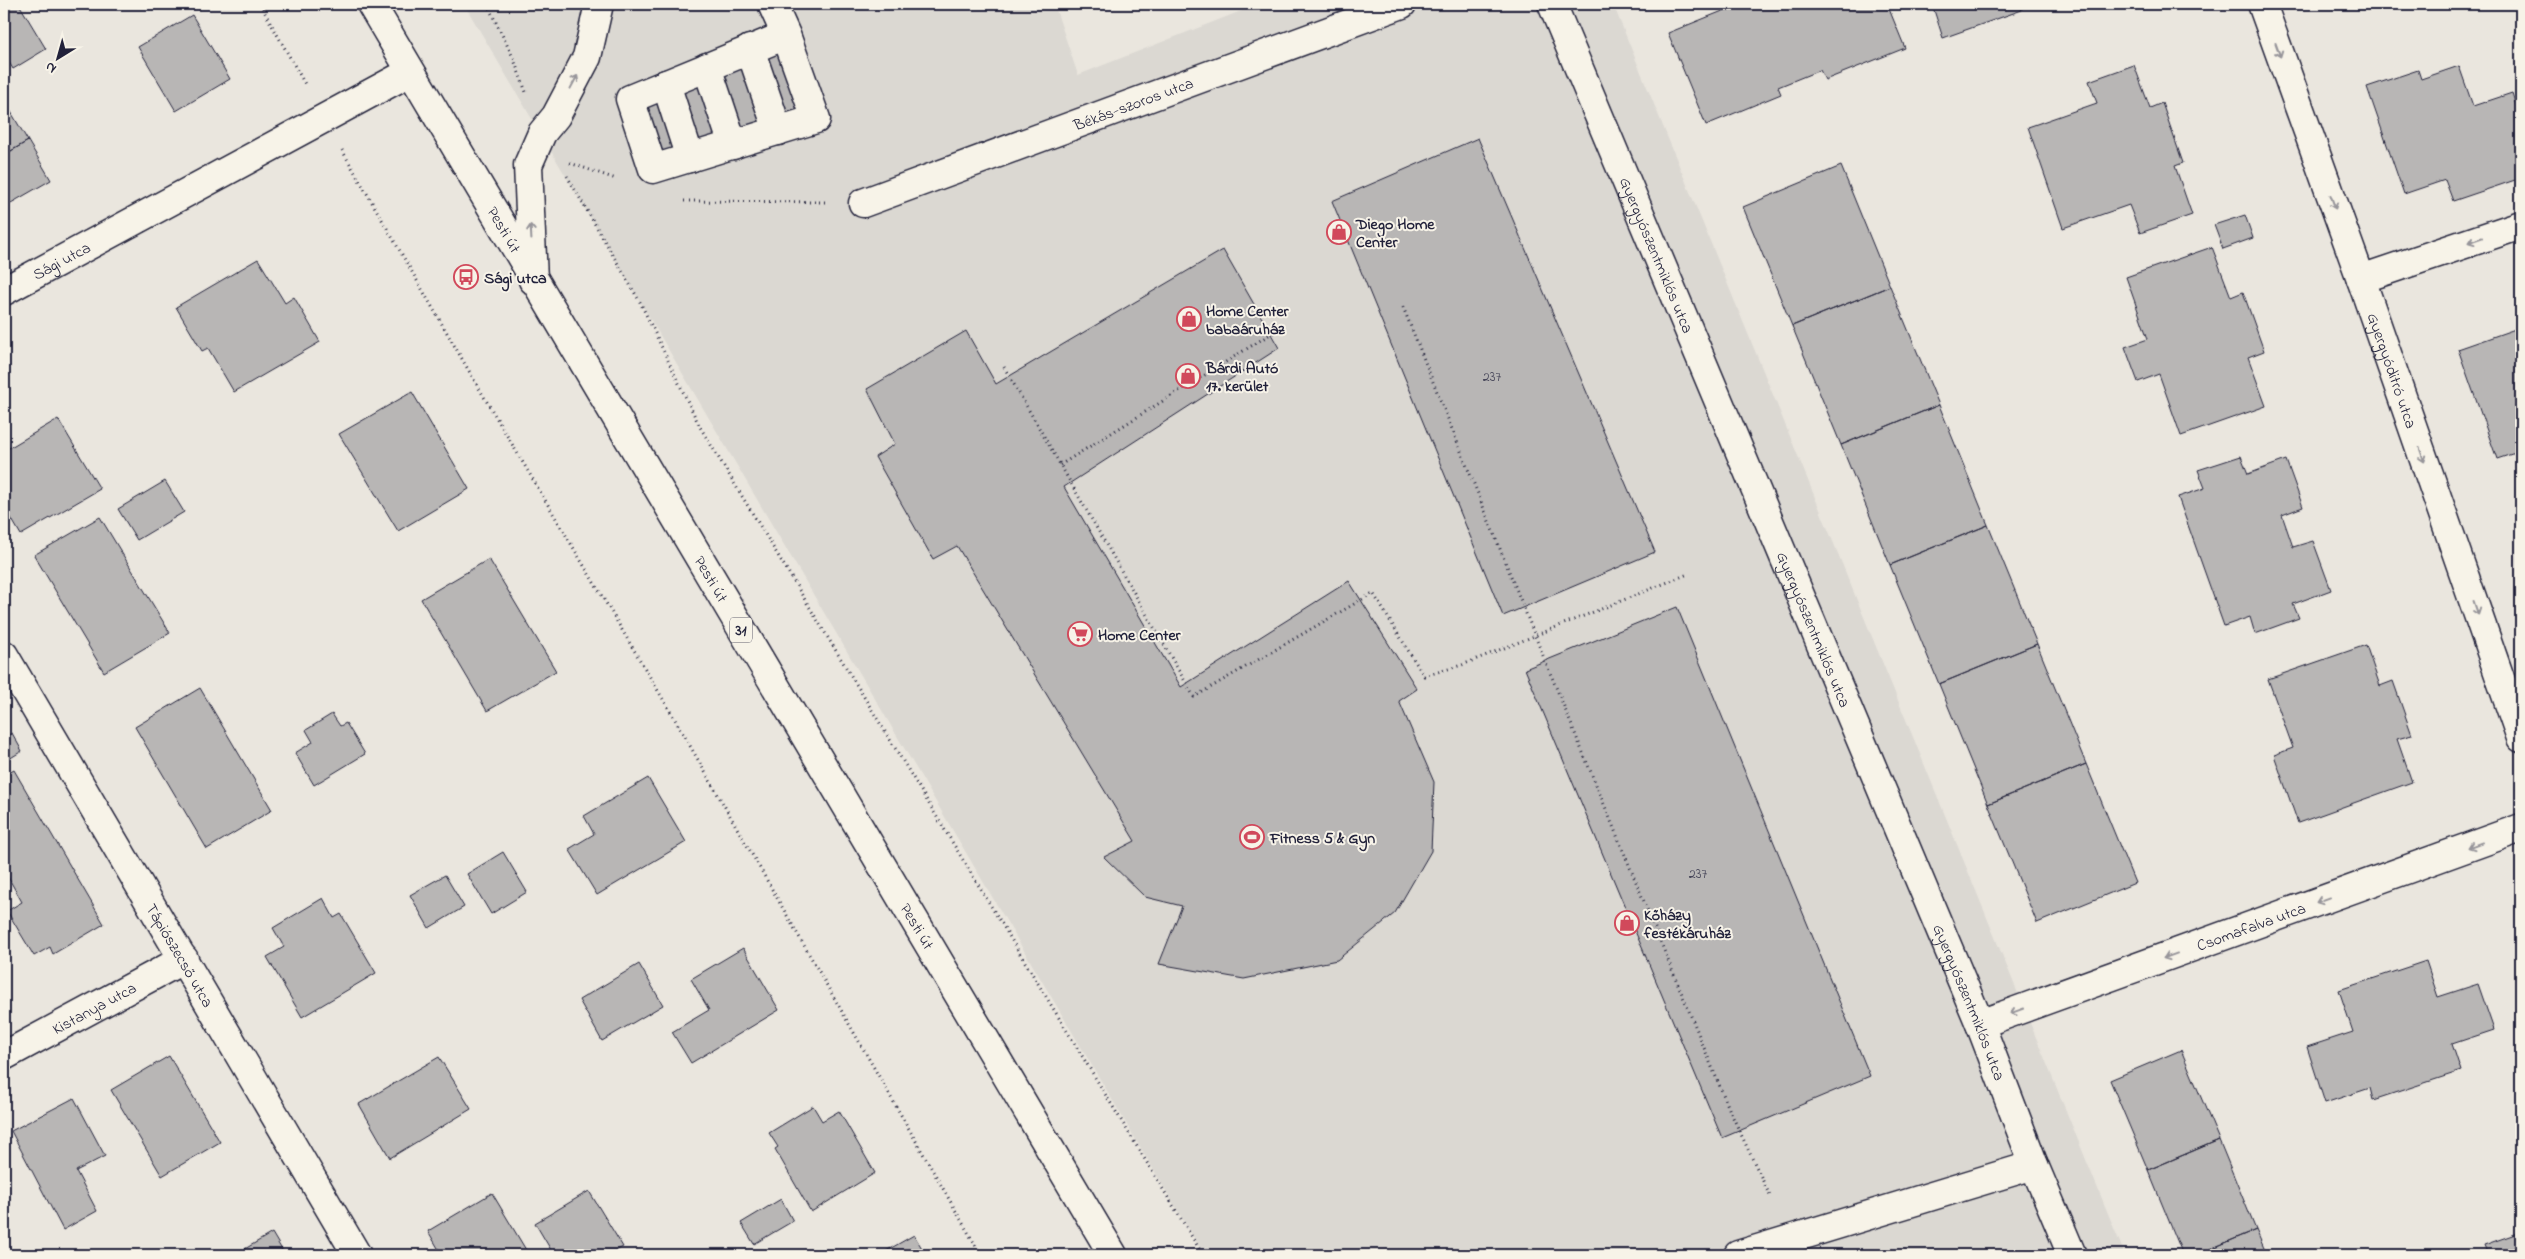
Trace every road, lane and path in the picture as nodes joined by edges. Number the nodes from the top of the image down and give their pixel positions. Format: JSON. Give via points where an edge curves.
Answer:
{"nodes":[{"id":1,"x":260,"y":4,"type":"edge"},
{"id":2,"x":371,"y":4,"type":"edge"},
{"id":3,"x":487,"y":4,"type":"edge"},
{"id":4,"x":599,"y":4,"type":"edge"},
{"id":5,"x":772,"y":4,"type":"edge"},
{"id":6,"x":1402,"y":4,"type":"edge"},
{"id":7,"x":1552,"y":4,"type":"edge"},
{"id":8,"x":2262,"y":4,"type":"edge"},
{"id":9,"x":786,"y":34,"type":"junction"},
{"id":10,"x":750,"y":49,"type":"junction"},
{"id":11,"x":707,"y":67,"type":"junction"},
{"id":12,"x":410,"y":72,"type":"junction"},
{"id":13,"x":666,"y":84,"type":"junction"},
{"id":14,"x":324,"y":119,"type":"junction"},
{"id":15,"x":778,"y":131,"type":"junction"},
{"id":16,"x":542,"y":132,"type":"junction"},
{"id":17,"x":733,"y":145,"type":"junction"},
{"id":18,"x":690,"y":158,"type":"junction"},
{"id":19,"x":863,"y":203,"type":"dead end"},
{"id":20,"x":2521,"y":225,"type":"edge"},
{"id":21,"x":2361,"y":279,"type":"junction"},
{"id":22,"x":533,"y":280,"type":"junction"},
{"id":23,"x":4,"y":291,"type":"edge"},
{"id":24,"x":1403,"y":307,"type":"dead end"},
{"id":25,"x":1285,"y":325,"type":"dead end"},
{"id":26,"x":1004,"y":367,"type":"dead end"},
{"id":27,"x":1060,"y":465,"type":"junction"},
{"id":28,"x":1688,"y":574,"type":"dead end"},
{"id":29,"x":1535,"y":636,"type":"junction"},
{"id":30,"x":4,"y":655,"type":"edge"},
{"id":31,"x":2521,"y":738,"type":"edge"},
{"id":32,"x":2521,"y":828,"type":"edge"},
{"id":33,"x":184,"y":959,"type":"junction"},
{"id":34,"x":1980,"y":1024,"type":"junction"},
{"id":35,"x":4,"y":1056,"type":"edge"},
{"id":36,"x":2034,"y":1165,"type":"junction"},
{"id":37,"x":1770,"y":1196,"type":"dead end"},
{"id":38,"x":357,"y":1255,"type":"edge"},
{"id":39,"x":981,"y":1255,"type":"edge"},
{"id":40,"x":1113,"y":1255,"type":"edge"},
{"id":41,"x":1203,"y":1255,"type":"edge"},
{"id":42,"x":1738,"y":1255,"type":"edge"},
{"id":43,"x":2072,"y":1255,"type":"edge"}],
"edges":[{"from":1,"to":14,"type":"path"},
{"from":2,"to":12,"type":"street","name":"Pesti út","number":"31"},
{"from":3,"to":16,"type":"path","via":[[513,57]]},
{"from":16,"to":4,"type":"street","one_way":true,"via":[[556,116],[587,58]]},
{"from":5,"to":9,"type":"street"},
{"from":6,"to":19,"type":"street","name":"Békás-szoros utca"},
{"from":7,"to":34,"type":"street","name":"Gyergyószentmiklós utca"},
{"from":8,"to":21,"type":"street","name":"Gyergyóditró utca","one_way":true},
{"from":9,"to":10,"type":"street"},
{"from":9,"to":15,"type":"street","via":[[816,119]]},
{"from":10,"to":11,"type":"street"},
{"from":10,"to":15,"type":"street"},
{"from":11,"to":13,"type":"street"},
{"from":11,"to":17,"type":"street"},
{"from":12,"to":14,"type":"street","name":"Sági utca"},
{"from":12,"to":22,"type":"street","name":"Pesti út","number":"31"},
{"from":13,"to":18,"type":"street"},
{"from":13,"to":18,"type":"street","via":[[630,99],[653,169]]},
{"from":14,"to":23,"type":"street","name":"Sági utca"},
{"from":14,"to":39,"type":"path","via":[[678,724]]},
{"from":15,"to":17,"type":"street"},
{"from":22,"to":16,"type":"street","one_way":true,"via":[[528,165]]},
{"from":16,"to":41,"type":"path","via":[[640,302],[700,427]]},
{"from":17,"to":18,"type":"street"},
{"from":20,"to":21,"type":"street","one_way":true},
{"from":21,"to":31,"type":"street","name":"Gyergyóditró utca","one_way":true},
{"from":22,"to":40,"type":"street","name":"Pesti út","number":"31"},
{"from":24,"to":29,"type":"path"},
{"from":25,"to":27,"type":"path"},
{"from":26,"to":27,"type":"path"},
{"from":27,"to":29,"type":"path","via":[[1194,697],[1372,593],[1424,676],[1462,665]]},
{"from":28,"to":29,"type":"path"},
{"from":29,"to":37,"type":"path","via":[[1730,1110]]},
{"from":30,"to":33,"type":"street","name":"Tápiószecső utca"},
{"from":32,"to":34,"type":"street","name":"Csomafalva utca","one_way":true},
{"from":33,"to":35,"type":"street","name":"Kistanya utca"},
{"from":33,"to":38,"type":"street","name":"Tápiószecső utca"},
{"from":34,"to":36,"type":"street","name":"Gyergyószentmiklós utca"},
{"from":36,"to":42,"type":"street"},
{"from":36,"to":43,"type":"street","name":"Gyergyószentmiklós utca"}]}
